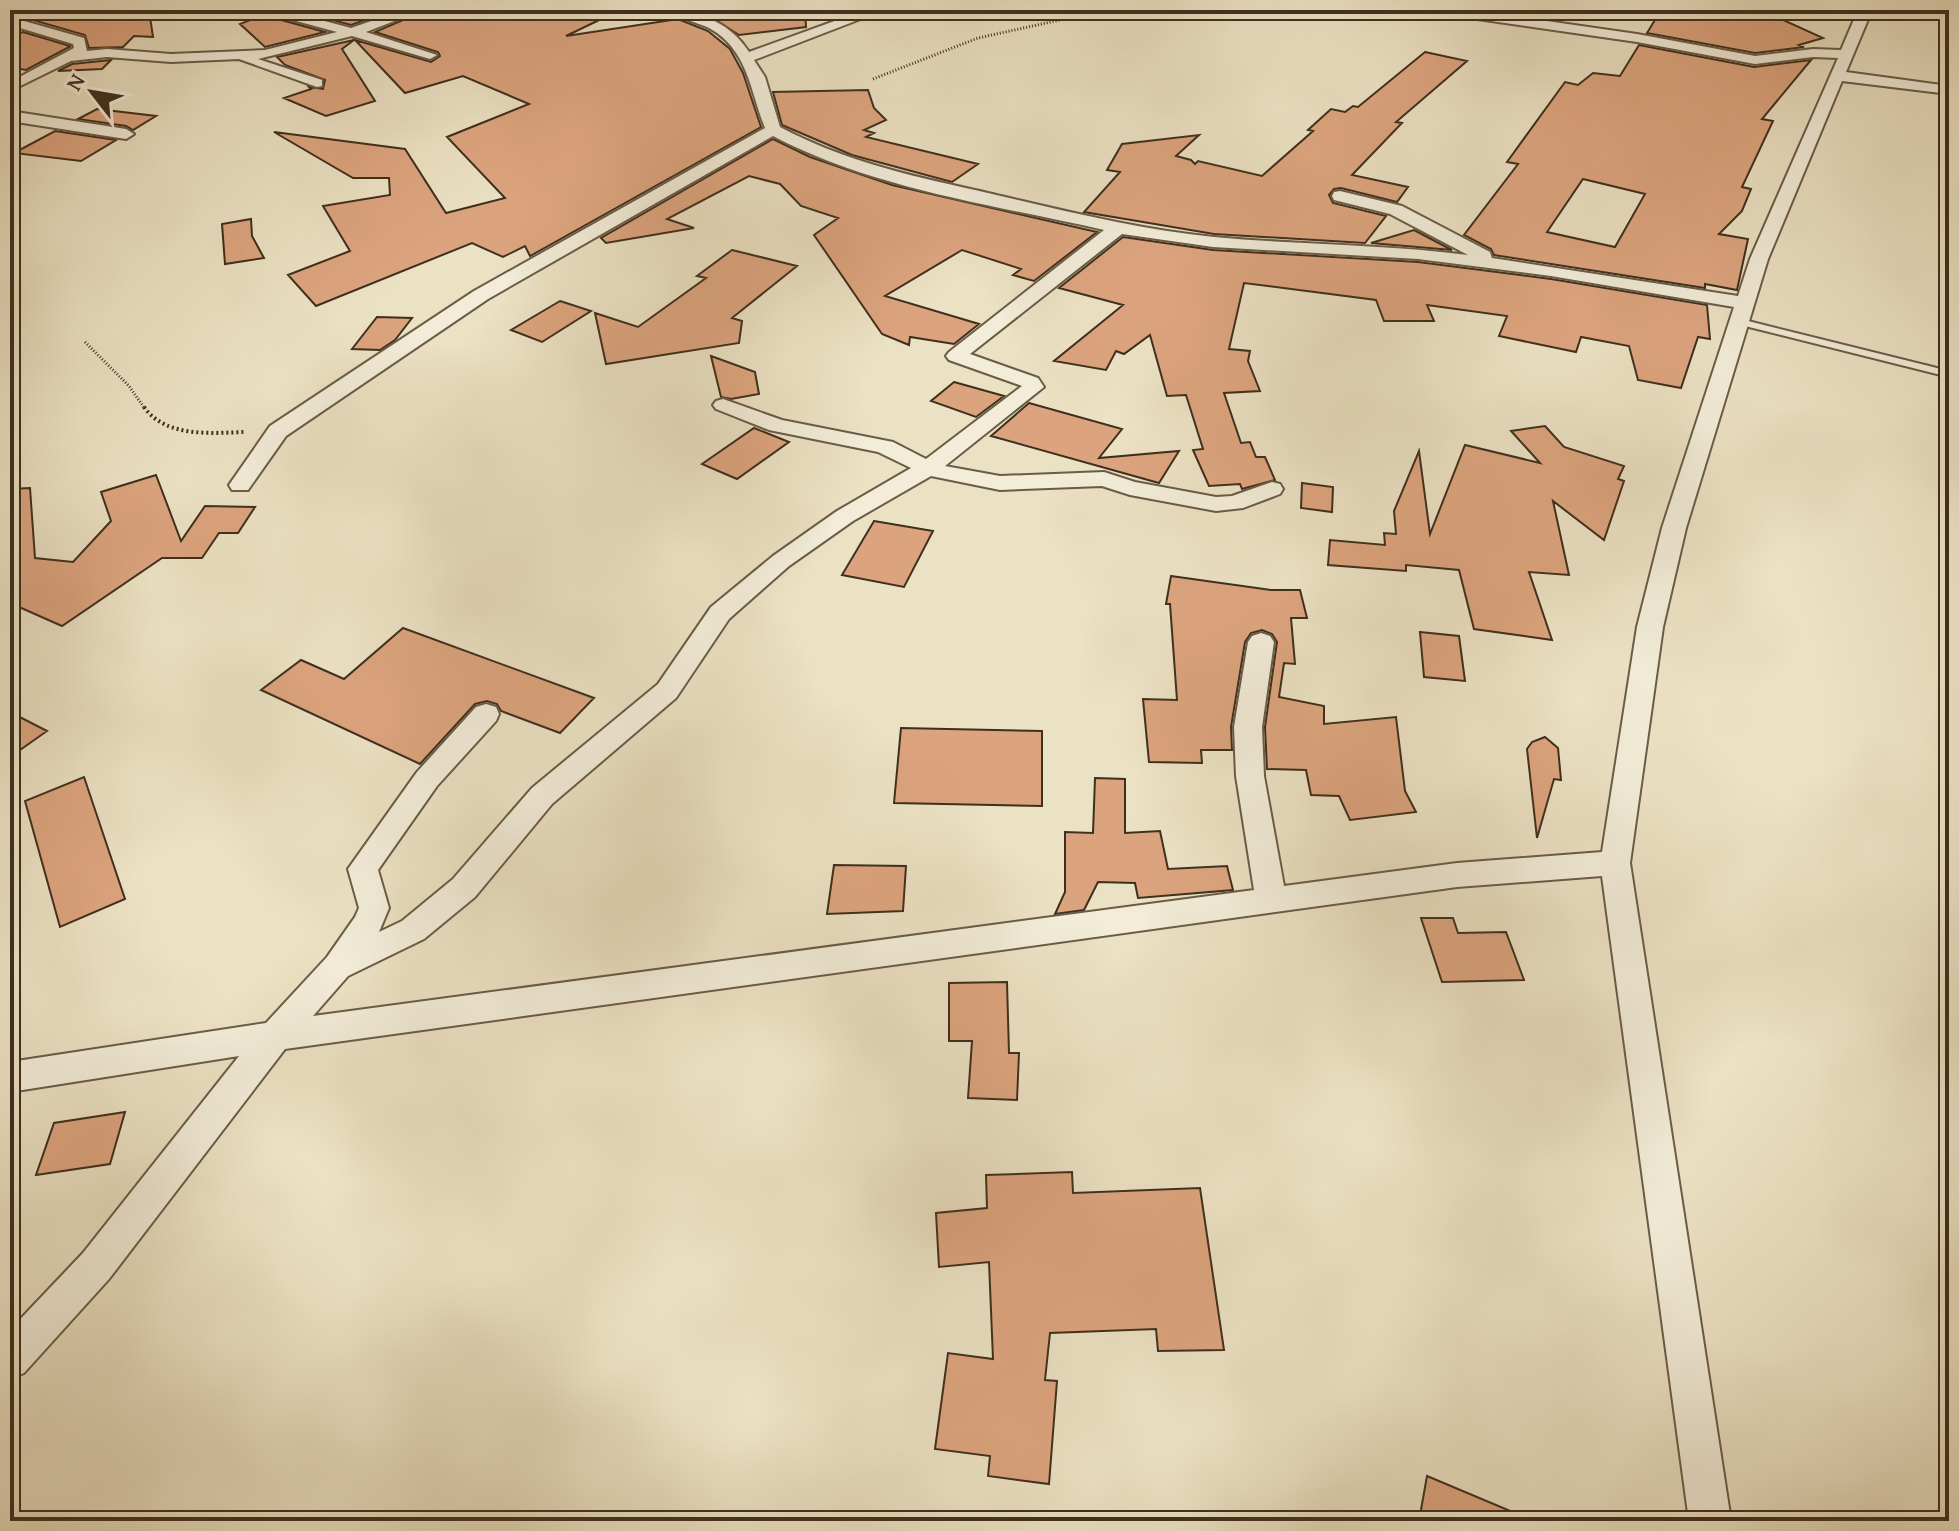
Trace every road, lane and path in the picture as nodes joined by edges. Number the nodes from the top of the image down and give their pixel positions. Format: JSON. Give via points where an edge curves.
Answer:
{"nodes":[{"id":1,"x":262,"y":10,"type":"edge"},
{"id":2,"x":416,"y":10,"type":"edge"},
{"id":3,"x":679,"y":10,"type":"edge"},
{"id":4,"x":877,"y":10,"type":"edge"},
{"id":5,"x":1105,"y":10,"type":"edge"},
{"id":6,"x":1442,"y":10,"type":"edge"},
{"id":7,"x":1865,"y":10,"type":"edge"},
{"id":8,"x":10,"y":21,"type":"edge"},
{"id":9,"x":349,"y":33,"type":"junction"},
{"id":10,"x":1846,"y":54,"type":"junction"},
{"id":11,"x":430,"y":55,"type":"dead end"},
{"id":12,"x":237,"y":56,"type":"junction"},
{"id":13,"x":69,"y":57,"type":"junction"},
{"id":14,"x":748,"y":57,"type":"junction"},
{"id":15,"x":1835,"y":75,"type":"junction"},
{"id":16,"x":873,"y":79,"type":"dead end"},
{"id":17,"x":317,"y":83,"type":"dead end"},
{"id":18,"x":10,"y":87,"type":"edge"},
{"id":19,"x":1949,"y":90,"type":"edge"},
{"id":20,"x":10,"y":116,"type":"edge"},
{"id":21,"x":773,"y":130,"type":"junction"},
{"id":22,"x":126,"y":134,"type":"dead end"},
{"id":23,"x":1340,"y":196,"type":"dead end"},
{"id":24,"x":1118,"y":228,"type":"junction"},
{"id":25,"x":1495,"y":264,"type":"junction"},
{"id":26,"x":1744,"y":313,"type":"junction"},
{"id":27,"x":85,"y":342,"type":"dead end"},
{"id":28,"x":1949,"y":374,"type":"edge"},
{"id":29,"x":723,"y":405,"type":"dead end"},
{"id":30,"x":278,"y":431,"type":"junction"},
{"id":31,"x":928,"y":468,"type":"junction"},
{"id":32,"x":240,"y":485,"type":"dead end"},
{"id":33,"x":1272,"y":489,"type":"dead end"},
{"id":34,"x":1261,"y":642,"type":"dead end"},
{"id":35,"x":486,"y":714,"type":"dead end"},
{"id":36,"x":1615,"y":863,"type":"junction"},
{"id":37,"x":1271,"y":900,"type":"junction"},
{"id":38,"x":337,"y":967,"type":"junction"},
{"id":39,"x":275,"y":1036,"type":"junction"},
{"id":40,"x":10,"y":1077,"type":"edge"},
{"id":41,"x":10,"y":1359,"type":"edge"},
{"id":42,"x":1710,"y":1521,"type":"edge"}],
"edges":[{"from":1,"to":9,"type":"street"},
{"from":2,"to":9,"type":"street"},
{"from":3,"to":14,"type":"street","via":[[715,26]]},
{"from":4,"to":14,"type":"street"},
{"from":5,"to":16,"type":"path","via":[[965,42]]},
{"from":6,"to":10,"type":"street","via":[[1755,60]]},
{"from":7,"to":10,"type":"street"},
{"from":8,"to":13,"type":"street","via":[[79,41],[81,49]]},
{"from":9,"to":11,"type":"street"},
{"from":9,"to":12,"type":"street"},
{"from":10,"to":15,"type":"street"},
{"from":12,"to":13,"type":"street"},
{"from":12,"to":17,"type":"street"},
{"from":13,"to":18,"type":"street"},
{"from":14,"to":21,"type":"street"},
{"from":15,"to":19,"type":"street"},
{"from":15,"to":26,"type":"street","via":[[1759,259]]},
{"from":20,"to":22,"type":"street"},
{"from":21,"to":24,"type":"street","via":[[815,152],[873,172]]},
{"from":21,"to":30,"type":"street","via":[[481,295]]},
{"from":23,"to":25,"type":"street","via":[[1396,210]]},
{"from":24,"to":25,"type":"street","via":[[1213,242]]},
{"from":24,"to":31,"type":"street","via":[[956,356],[1034,387]]},
{"from":25,"to":26,"type":"street"},
{"from":26,"to":28,"type":"lane"},
{"from":26,"to":36,"type":"street","via":[[1674,528],[1650,627]]},
{"from":27,"to":30,"type":"path","via":[[151,417],[193,434]]},
{"from":29,"to":31,"type":"street","via":[[777,425],[885,447]]},
{"from":30,"to":32,"type":"street"},
{"from":31,"to":33,"type":"street","via":[[1000,483],[1104,479],[1216,504]]},
{"from":31,"to":38,"type":"street","via":[[781,561],[720,613],[667,691],[542,796],[464,888],[413,930]]},
{"from":34,"to":37,"type":"street","via":[[1248,727],[1250,776]]},
{"from":35,"to":38,"type":"street","via":[[427,779],[363,869],[374,908]]},
{"from":36,"to":37,"type":"street","via":[[1457,875]]},
{"from":36,"to":42,"type":"street"},
{"from":37,"to":39,"type":"street"},
{"from":38,"to":39,"type":"street"},
{"from":39,"to":40,"type":"street"},
{"from":39,"to":41,"type":"street","via":[[96,1266]]}]}
